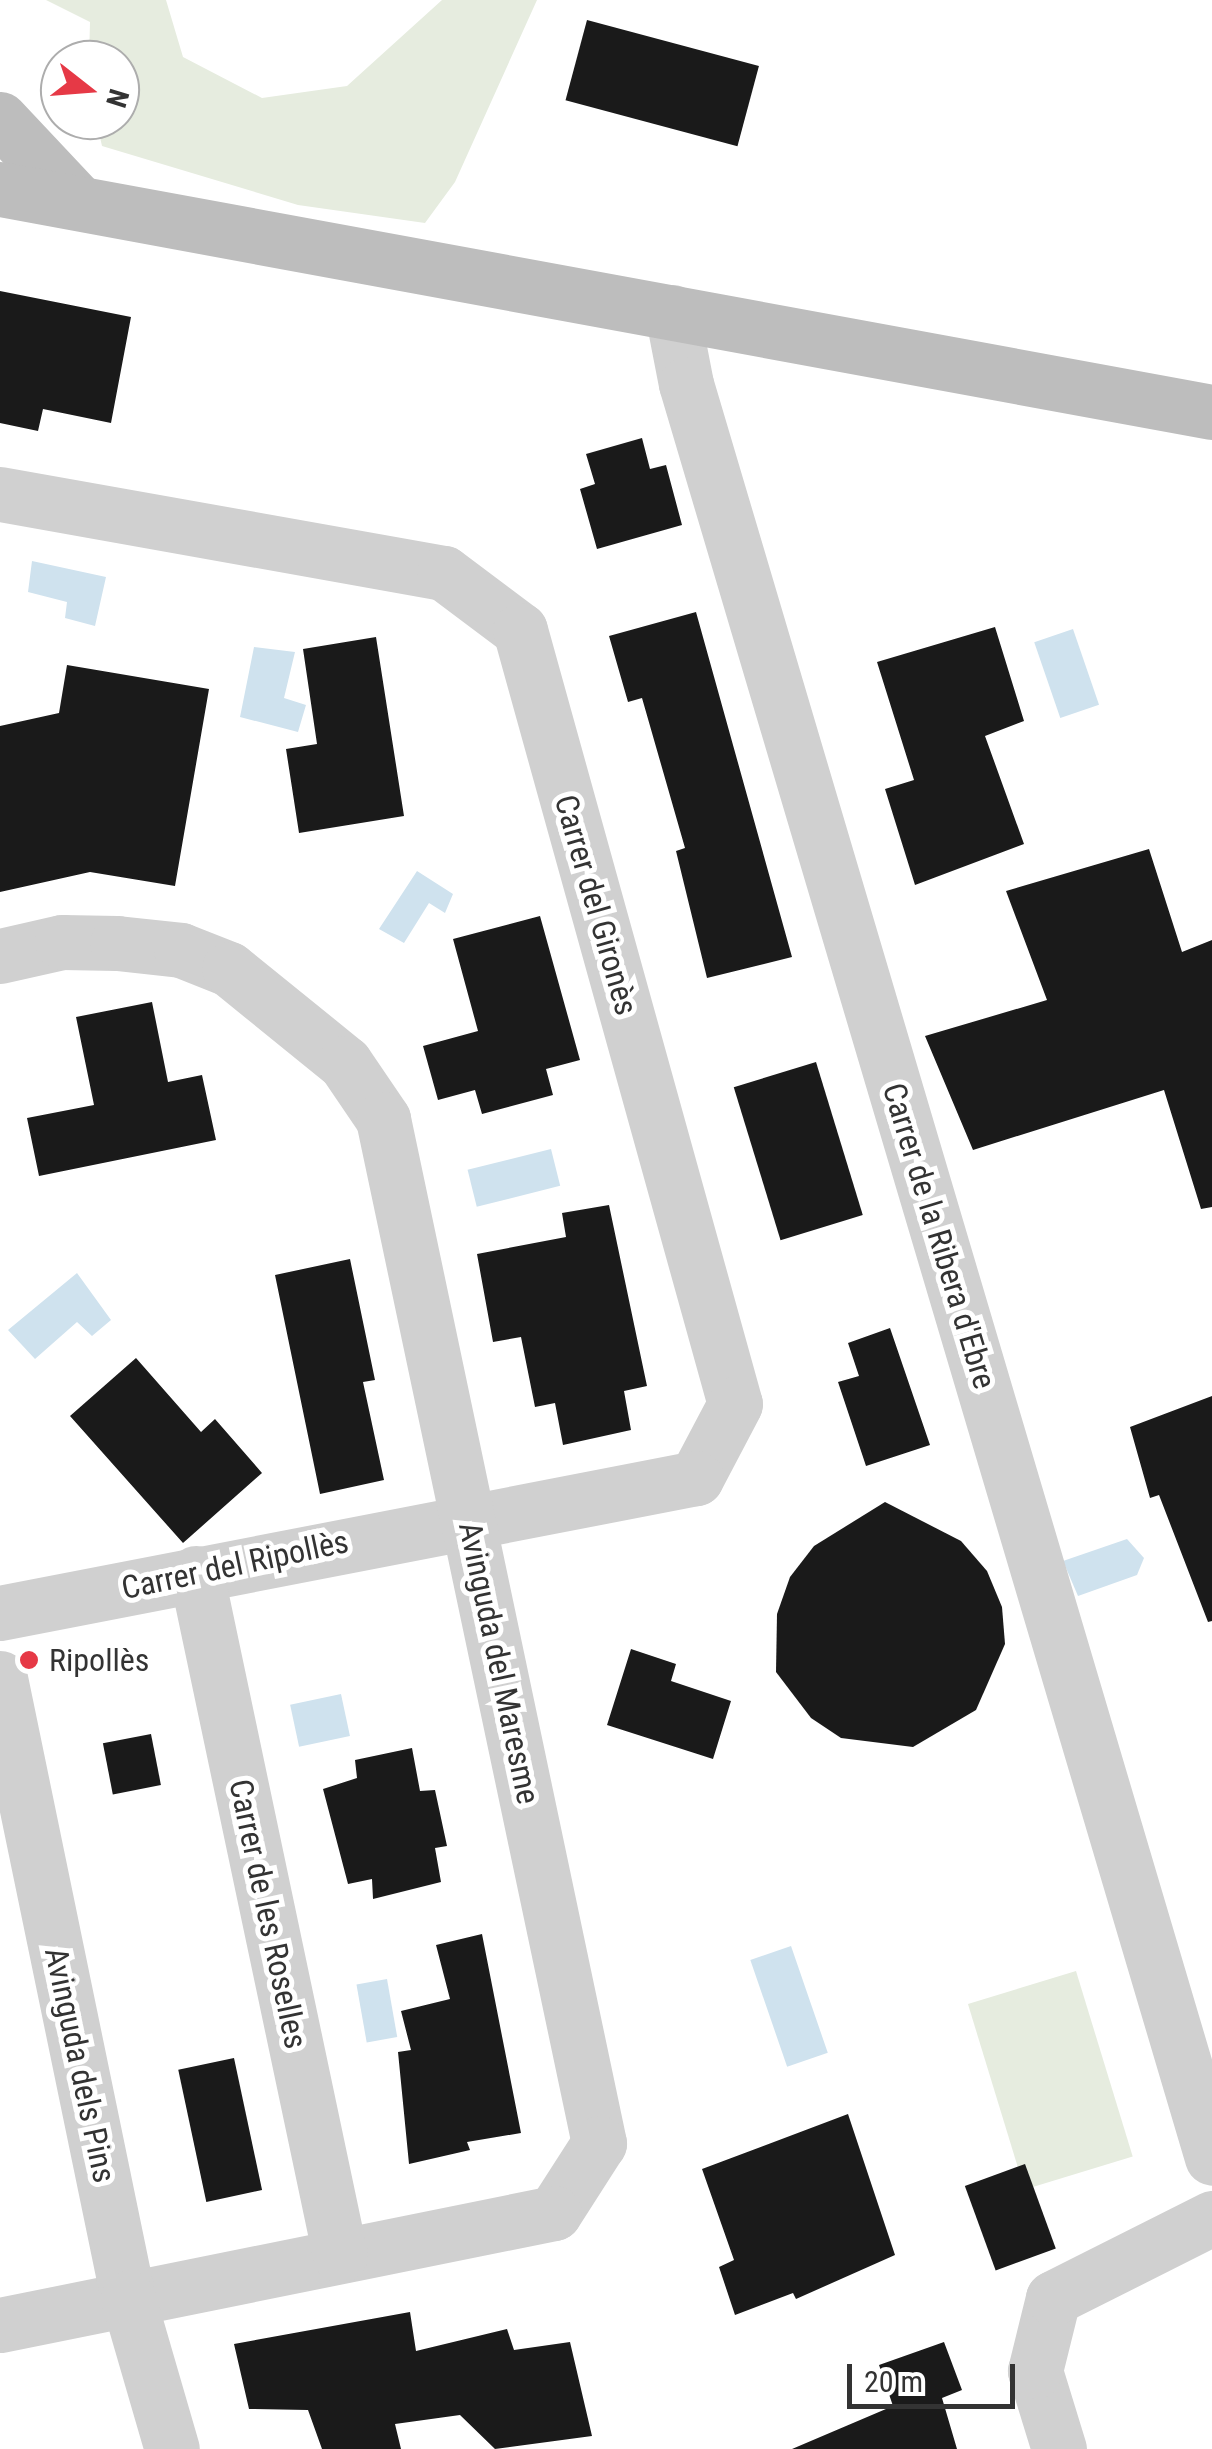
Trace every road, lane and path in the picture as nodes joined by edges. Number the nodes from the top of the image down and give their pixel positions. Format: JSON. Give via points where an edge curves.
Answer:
{"nodes":[{"id":1,"x":0,"y":119,"type":"edge"},
{"id":2,"x":0,"y":189,"type":"edge"},
{"id":3,"x":78,"y":202,"type":"junction"},
{"id":4,"x":672,"y":312,"type":"junction"},
{"id":5,"x":1212,"y":412,"type":"edge"},
{"id":6,"x":0,"y":494,"type":"edge"},
{"id":7,"x":0,"y":956,"type":"edge"},
{"id":8,"x":469,"y":1517,"type":"junction"},
{"id":9,"x":196,"y":1573,"type":"junction"},
{"id":10,"x":0,"y":1613,"type":"edge"},
{"id":11,"x":0,"y":1678,"type":"edge"},
{"id":12,"x":1212,"y":2158,"type":"edge"},
{"id":13,"x":1212,"y":2218,"type":"edge"},
{"id":14,"x":340,"y":2255,"type":"junction"},
{"id":15,"x":128,"y":2298,"type":"junction"},
{"id":16,"x":0,"y":2325,"type":"edge"},
{"id":17,"x":172,"y":2449,"type":"edge"},
{"id":18,"x":1060,"y":2449,"type":"edge"}],
"edges":[{"from":1,"to":3,"type":"street"},
{"from":2,"to":3,"type":"street"},
{"from":3,"to":4,"type":"street"},
{"from":4,"to":5,"type":"street"},
{"from":4,"to":12,"type":"street","name":"Carrer de la Ribera d'Ebre","via":[[691,402]]},
{"from":6,"to":8,"type":"street","name":"Carrer del Gironès","via":[[444,573],[520,630],[735,1404],[696,1478]]},
{"from":7,"to":8,"type":"street","name":"Avinguda del Maresme","via":[[62,942],[181,950],[229,969],[345,1063],[382,1119]]},
{"from":8,"to":9,"type":"street","name":"Carrer del Ripollès"},
{"from":8,"to":14,"type":"street","name":"Avinguda del Maresme","via":[[599,2143],[554,2213]]},
{"from":9,"to":10,"type":"street","name":"Carrer del Ripollès"},
{"from":9,"to":14,"type":"street","name":"Carrer de les Roselles"},
{"from":11,"to":15,"type":"street","name":"Avinguda dels Pins"},
{"from":13,"to":18,"type":"street","via":[[1053,2298],[1034,2372]]},
{"from":14,"to":15,"type":"street","name":"Avinguda del Maresme"},
{"from":15,"to":16,"type":"street","name":"Avinguda del Maresme"},
{"from":15,"to":17,"type":"street","name":"Avinguda dels Pins"}]}
